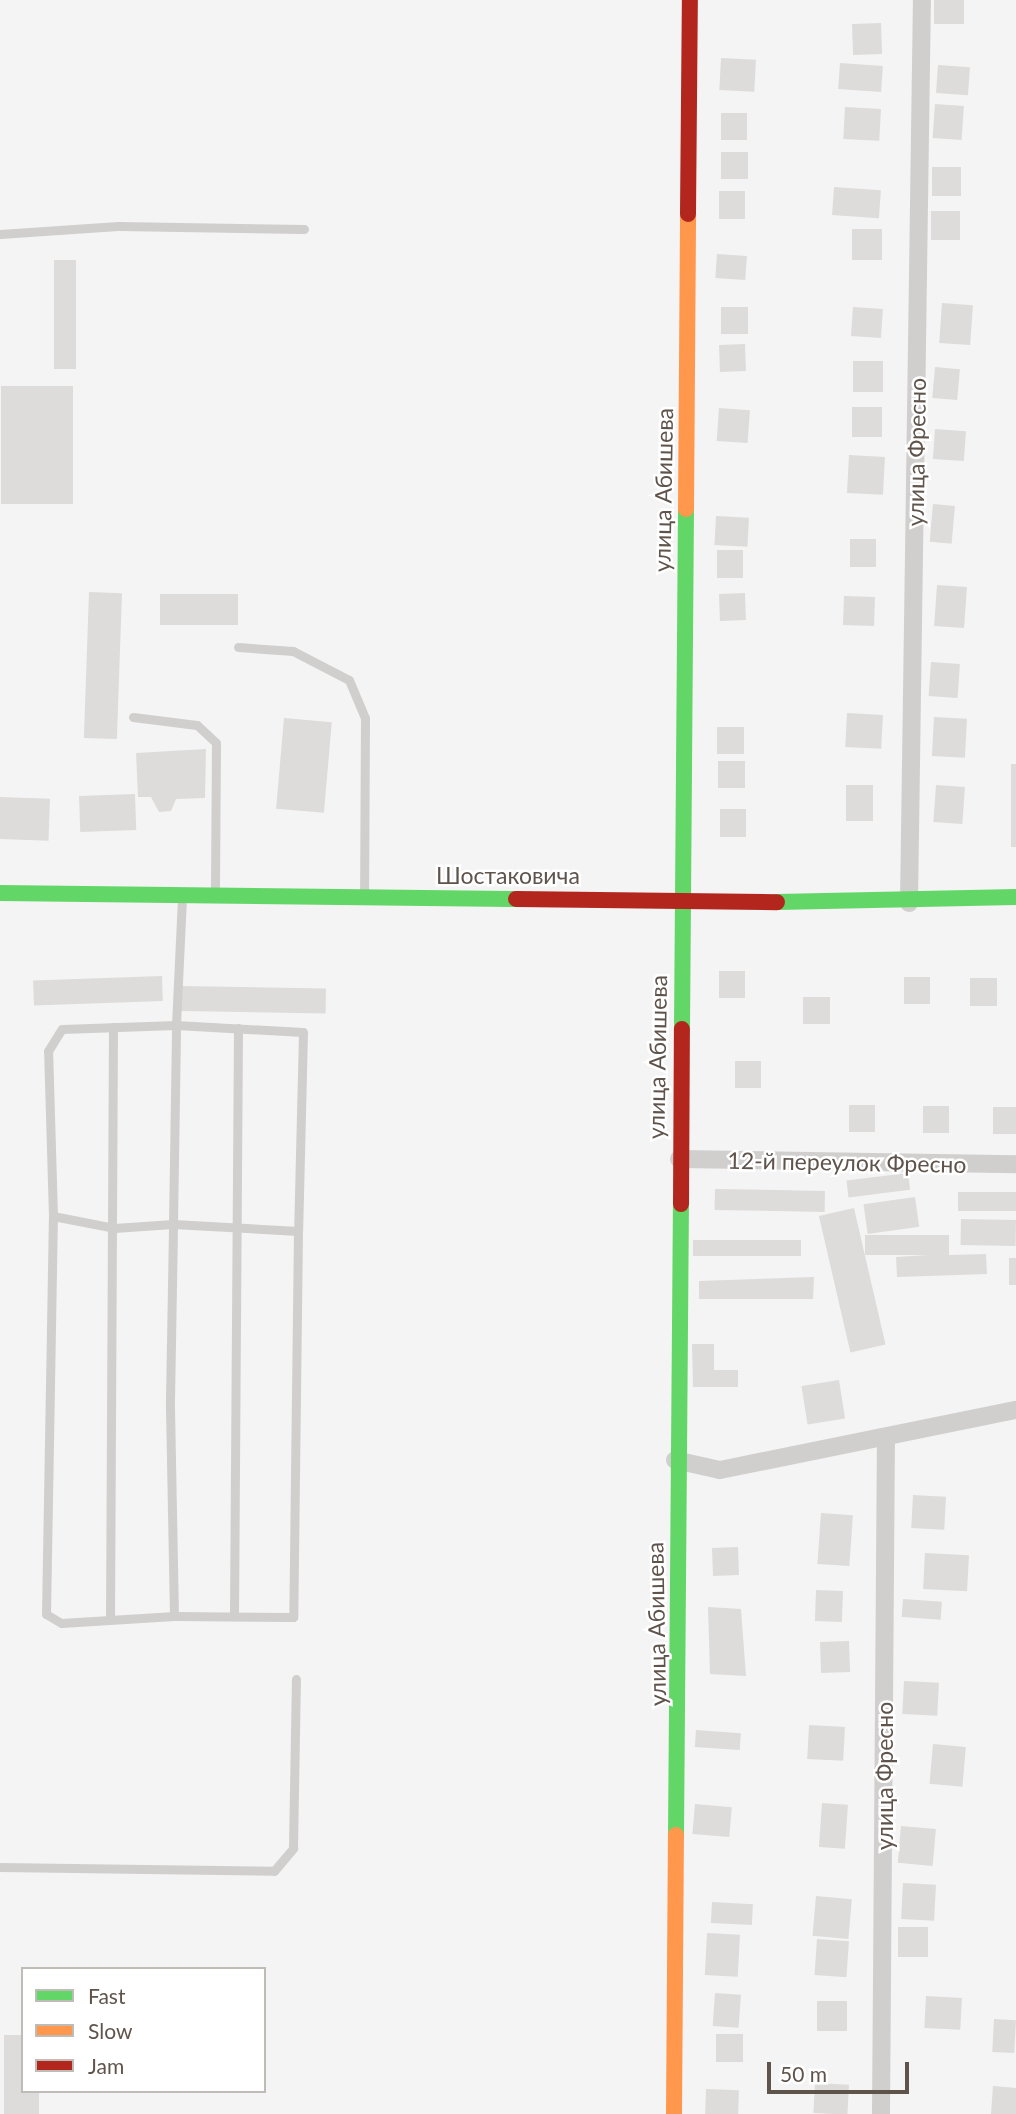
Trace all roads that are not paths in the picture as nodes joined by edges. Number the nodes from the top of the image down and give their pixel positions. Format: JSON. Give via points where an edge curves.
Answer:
{"nodes":[{"id":1,"x":690,"y":0,"type":"edge"},
{"id":2,"x":922,"y":0,"type":"edge"},
{"id":3,"x":304,"y":229,"type":"dead end"},
{"id":4,"x":0,"y":234,"type":"edge"},
{"id":5,"x":238,"y":647,"type":"dead end"},
{"id":6,"x":134,"y":717,"type":"dead end"},
{"id":7,"x":0,"y":893,"type":"edge"},
{"id":8,"x":215,"y":897,"type":"junction"},
{"id":9,"x":364,"y":897,"type":"junction"},
{"id":10,"x":1016,"y":897,"type":"edge"},
{"id":11,"x":182,"y":898,"type":"junction"},
{"id":12,"x":681,"y":899,"type":"junction"},
{"id":13,"x":909,"y":903,"type":"junction"},
{"id":14,"x":176,"y":1025,"type":"junction"},
{"id":15,"x":113,"y":1027,"type":"junction"},
{"id":16,"x":238,"y":1028,"type":"junction"},
{"id":17,"x":679,"y":1159,"type":"junction"},
{"id":18,"x":1016,"y":1164,"type":"edge"},
{"id":19,"x":52,"y":1216,"type":"junction"},
{"id":20,"x":173,"y":1224,"type":"junction"},
{"id":21,"x":114,"y":1228,"type":"junction"},
{"id":22,"x":236,"y":1228,"type":"junction"},
{"id":23,"x":298,"y":1231,"type":"junction"},
{"id":24,"x":1016,"y":1410,"type":"edge"},
{"id":25,"x":886,"y":1438,"type":"junction"},
{"id":26,"x":675,"y":1460,"type":"junction"},
{"id":27,"x":174,"y":1616,"type":"junction"},
{"id":28,"x":234,"y":1616,"type":"junction"},
{"id":29,"x":110,"y":1620,"type":"junction"},
{"id":30,"x":296,"y":1679,"type":"dead end"},
{"id":31,"x":0,"y":1867,"type":"edge"},
{"id":32,"x":674,"y":2114,"type":"edge"},
{"id":33,"x":881,"y":2114,"type":"edge"}],
"edges":[{"from":1,"to":12,"type":"street","name":"улица Абишева"},
{"from":2,"to":13,"type":"street","name":"улица Фресно"},
{"from":3,"to":4,"type":"lane","via":[[118,226]]},
{"from":5,"to":9,"type":"lane","via":[[293,651],[349,680],[365,718]]},
{"from":6,"to":8,"type":"lane","via":[[197,725],[216,743]]},
{"from":7,"to":11,"type":"street","name":"Шостаковича"},
{"from":8,"to":9,"type":"street","name":"Шостаковича"},
{"from":8,"to":11,"type":"street","name":"Шостаковича"},
{"from":9,"to":12,"type":"street","name":"Шостаковича"},
{"from":10,"to":13,"type":"street","name":"Шостаковича"},
{"from":11,"to":14,"type":"lane"},
{"from":12,"to":13,"type":"street","name":"Шостаковича"},
{"from":12,"to":17,"type":"street","name":"улица Абишева"},
{"from":14,"to":15,"type":"lane"},
{"from":14,"to":16,"type":"lane"},
{"from":14,"to":20,"type":"lane"},
{"from":15,"to":19,"type":"lane","via":[[62,1029],[48,1051]]},
{"from":15,"to":21,"type":"lane"},
{"from":16,"to":22,"type":"lane"},
{"from":16,"to":23,"type":"lane","via":[[303,1032]]},
{"from":17,"to":18,"type":"street","name":"12-й переулок Фресно"},
{"from":17,"to":26,"type":"street","name":"улица Абишева"},
{"from":19,"to":21,"type":"lane"},
{"from":19,"to":29,"type":"lane","via":[[46,1614],[61,1623]]},
{"from":20,"to":21,"type":"lane"},
{"from":20,"to":22,"type":"lane"},
{"from":20,"to":27,"type":"lane"},
{"from":21,"to":29,"type":"lane"},
{"from":22,"to":23,"type":"lane"},
{"from":22,"to":28,"type":"lane"},
{"from":23,"to":28,"type":"lane","via":[[293,1617]]},
{"from":24,"to":25,"type":"street"},
{"from":25,"to":26,"type":"street","via":[[720,1470]]},
{"from":25,"to":33,"type":"street","name":"улица Фресно"},
{"from":26,"to":32,"type":"street","name":"улица Абишева","via":[[682,1754]]},
{"from":27,"to":28,"type":"lane"},
{"from":27,"to":29,"type":"lane"},
{"from":30,"to":31,"type":"lane","via":[[293,1849],[274,1871]]}]}
